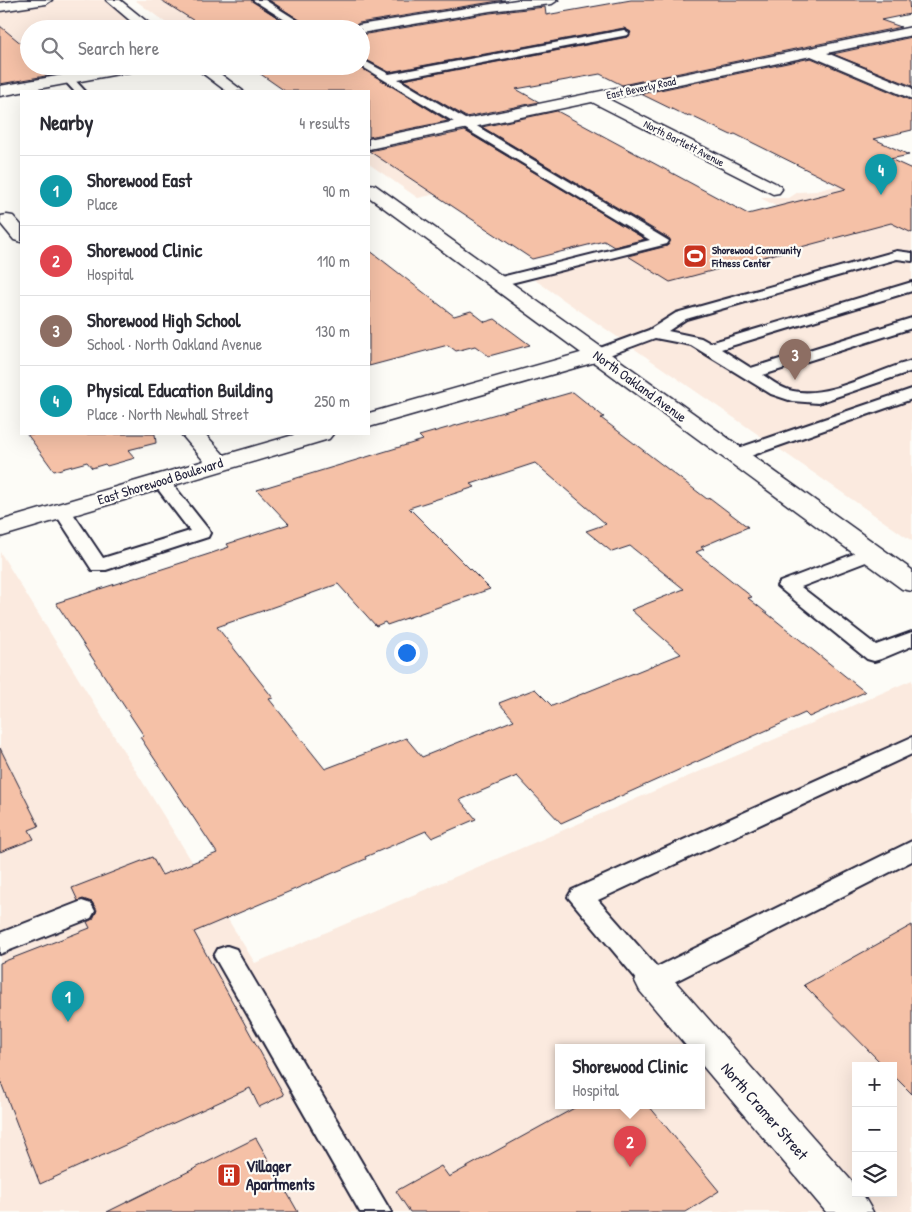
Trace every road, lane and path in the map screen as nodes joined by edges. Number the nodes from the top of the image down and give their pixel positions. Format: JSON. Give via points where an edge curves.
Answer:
{"nodes":[{"id":1,"x":46,"y":0,"type":"edge"},
{"id":2,"x":112,"y":0,"type":"edge"},
{"id":3,"x":258,"y":0,"type":"edge"},
{"id":4,"x":552,"y":0,"type":"edge"},
{"id":5,"x":0,"y":7,"type":"edge"},
{"id":6,"x":138,"y":20,"type":"edge"},
{"id":7,"x":291,"y":20,"type":"edge"},
{"id":8,"x":370,"y":27,"type":"edge"},
{"id":9,"x":912,"y":31,"type":"edge"},
{"id":10,"x":624,"y":33,"type":"dead end"},
{"id":11,"x":813,"y":52,"type":"junction"},
{"id":12,"x":370,"y":68,"type":"edge"},
{"id":13,"x":90,"y":75,"type":"edge"},
{"id":14,"x":213,"y":75,"type":"edge"},
{"id":15,"x":386,"y":78,"type":"junction"},
{"id":16,"x":68,"y":79,"type":"junction"},
{"id":17,"x":79,"y":90,"type":"edge"},
{"id":18,"x":234,"y":90,"type":"edge"},
{"id":19,"x":0,"y":91,"type":"edge"},
{"id":20,"x":912,"y":94,"type":"edge"},
{"id":21,"x":594,"y":98,"type":"junction"},
{"id":22,"x":466,"y":124,"type":"junction"},
{"id":23,"x":370,"y":144,"type":"edge"},
{"id":24,"x":370,"y":189,"type":"edge"},
{"id":25,"x":772,"y":189,"type":"dead end"},
{"id":26,"x":9,"y":219,"type":"edge"},
{"id":27,"x":20,"y":235,"type":"edge"},
{"id":28,"x":912,"y":257,"type":"edge"},
{"id":29,"x":498,"y":282,"type":"junction"},
{"id":30,"x":912,"y":286,"type":"edge"},
{"id":31,"x":912,"y":323,"type":"edge"},
{"id":32,"x":654,"y":333,"type":"junction"},
{"id":33,"x":709,"y":348,"type":"junction"},
{"id":34,"x":598,"y":354,"type":"junction"},
{"id":35,"x":912,"y":366,"type":"edge"},
{"id":36,"x":750,"y":374,"type":"junction"},
{"id":37,"x":912,"y":394,"type":"edge"},
{"id":38,"x":370,"y":420,"type":"edge"},
{"id":39,"x":194,"y":435,"type":"edge"},
{"id":40,"x":318,"y":435,"type":"edge"},
{"id":41,"x":736,"y":455,"type":"junction"},
{"id":42,"x":218,"y":464,"type":"junction"},
{"id":43,"x":160,"y":480,"type":"junction"},
{"id":44,"x":62,"y":510,"type":"junction"},
{"id":45,"x":0,"y":529,"type":"edge"},
{"id":46,"x":872,"y":553,"type":"junction"},
{"id":47,"x":912,"y":583,"type":"edge"},
{"id":48,"x":912,"y":638,"type":"edge"},
{"id":49,"x":912,"y":745,"type":"edge"},
{"id":50,"x":912,"y":850,"type":"edge"},
{"id":51,"x":82,"y":911,"type":"dead end"},
{"id":52,"x":0,"y":944,"type":"edge"},
{"id":53,"x":228,"y":956,"type":"dead end"},
{"id":54,"x":653,"y":982,"type":"junction"},
{"id":55,"x":376,"y":1212,"type":"edge"},
{"id":56,"x":852,"y":1212,"type":"edge"}],
"edges":[{"from":1,"to":5,"type":"street"},
{"from":2,"to":6,"type":"street"},
{"from":3,"to":7,"type":"lane"},
{"from":4,"to":8,"type":"street"},
{"from":9,"to":11,"type":"street","name":"East Beverly Road"},
{"from":10,"to":15,"type":"lane"},
{"from":11,"to":20,"type":"street"},
{"from":11,"to":21,"type":"street","name":"East Beverly Road"},
{"from":12,"to":15,"type":"lane"},
{"from":13,"to":16,"type":"street"},
{"from":14,"to":18,"type":"street"},
{"from":15,"to":22,"type":"lane"},
{"from":16,"to":17,"type":"lane"},
{"from":16,"to":19,"type":"street"},
{"from":21,"to":22,"type":"street","name":"East Beverly Road"},
{"from":21,"to":25,"type":"street","name":"North Bartlett Avenue"},
{"from":22,"to":23,"type":"street","name":"East Beverly Road"},
{"from":22,"to":29,"type":"lane","via":[[662,241]]},
{"from":24,"to":29,"type":"street","name":"North Oakland Avenue"},
{"from":26,"to":27,"type":"street"},
{"from":28,"to":32,"type":"lane","via":[[896,255],[681,316]]},
{"from":29,"to":34,"type":"street","name":"North Oakland Avenue"},
{"from":30,"to":33,"type":"lane"},
{"from":31,"to":36,"type":"lane"},
{"from":32,"to":33,"type":"lane","via":[[696,341]]},
{"from":32,"to":34,"type":"lane"},
{"from":33,"to":36,"type":"lane"},
{"from":34,"to":38,"type":"street"},
{"from":34,"to":41,"type":"street","name":"North Oakland Avenue"},
{"from":35,"to":36,"type":"lane","via":[[818,398],[792,396]]},
{"from":37,"to":41,"type":"lane"},
{"from":39,"to":42,"type":"street"},
{"from":40,"to":42,"type":"street","name":"East Shorewood Boulevard"},
{"from":41,"to":46,"type":"street","name":"North Oakland Avenue"},
{"from":42,"to":43,"type":"street","name":"East Shorewood Boulevard"},
{"from":43,"to":44,"type":"street","name":"East Shorewood Boulevard"},
{"from":43,"to":44,"type":"lane","via":[[201,533],[99,566]]},
{"from":44,"to":45,"type":"street","name":"East Shorewood Boulevard"},
{"from":46,"to":47,"type":"street","name":"North Oakland Avenue"},
{"from":46,"to":48,"type":"lane","via":[[787,586],[874,654]]},
{"from":49,"to":54,"type":"lane","name":"North Cramer Street","via":[[580,897]]},
{"from":50,"to":54,"type":"lane"},
{"from":51,"to":52,"type":"lane"},
{"from":53,"to":55,"type":"lane"},
{"from":54,"to":56,"type":"street","name":"North Cramer Street"}]}
